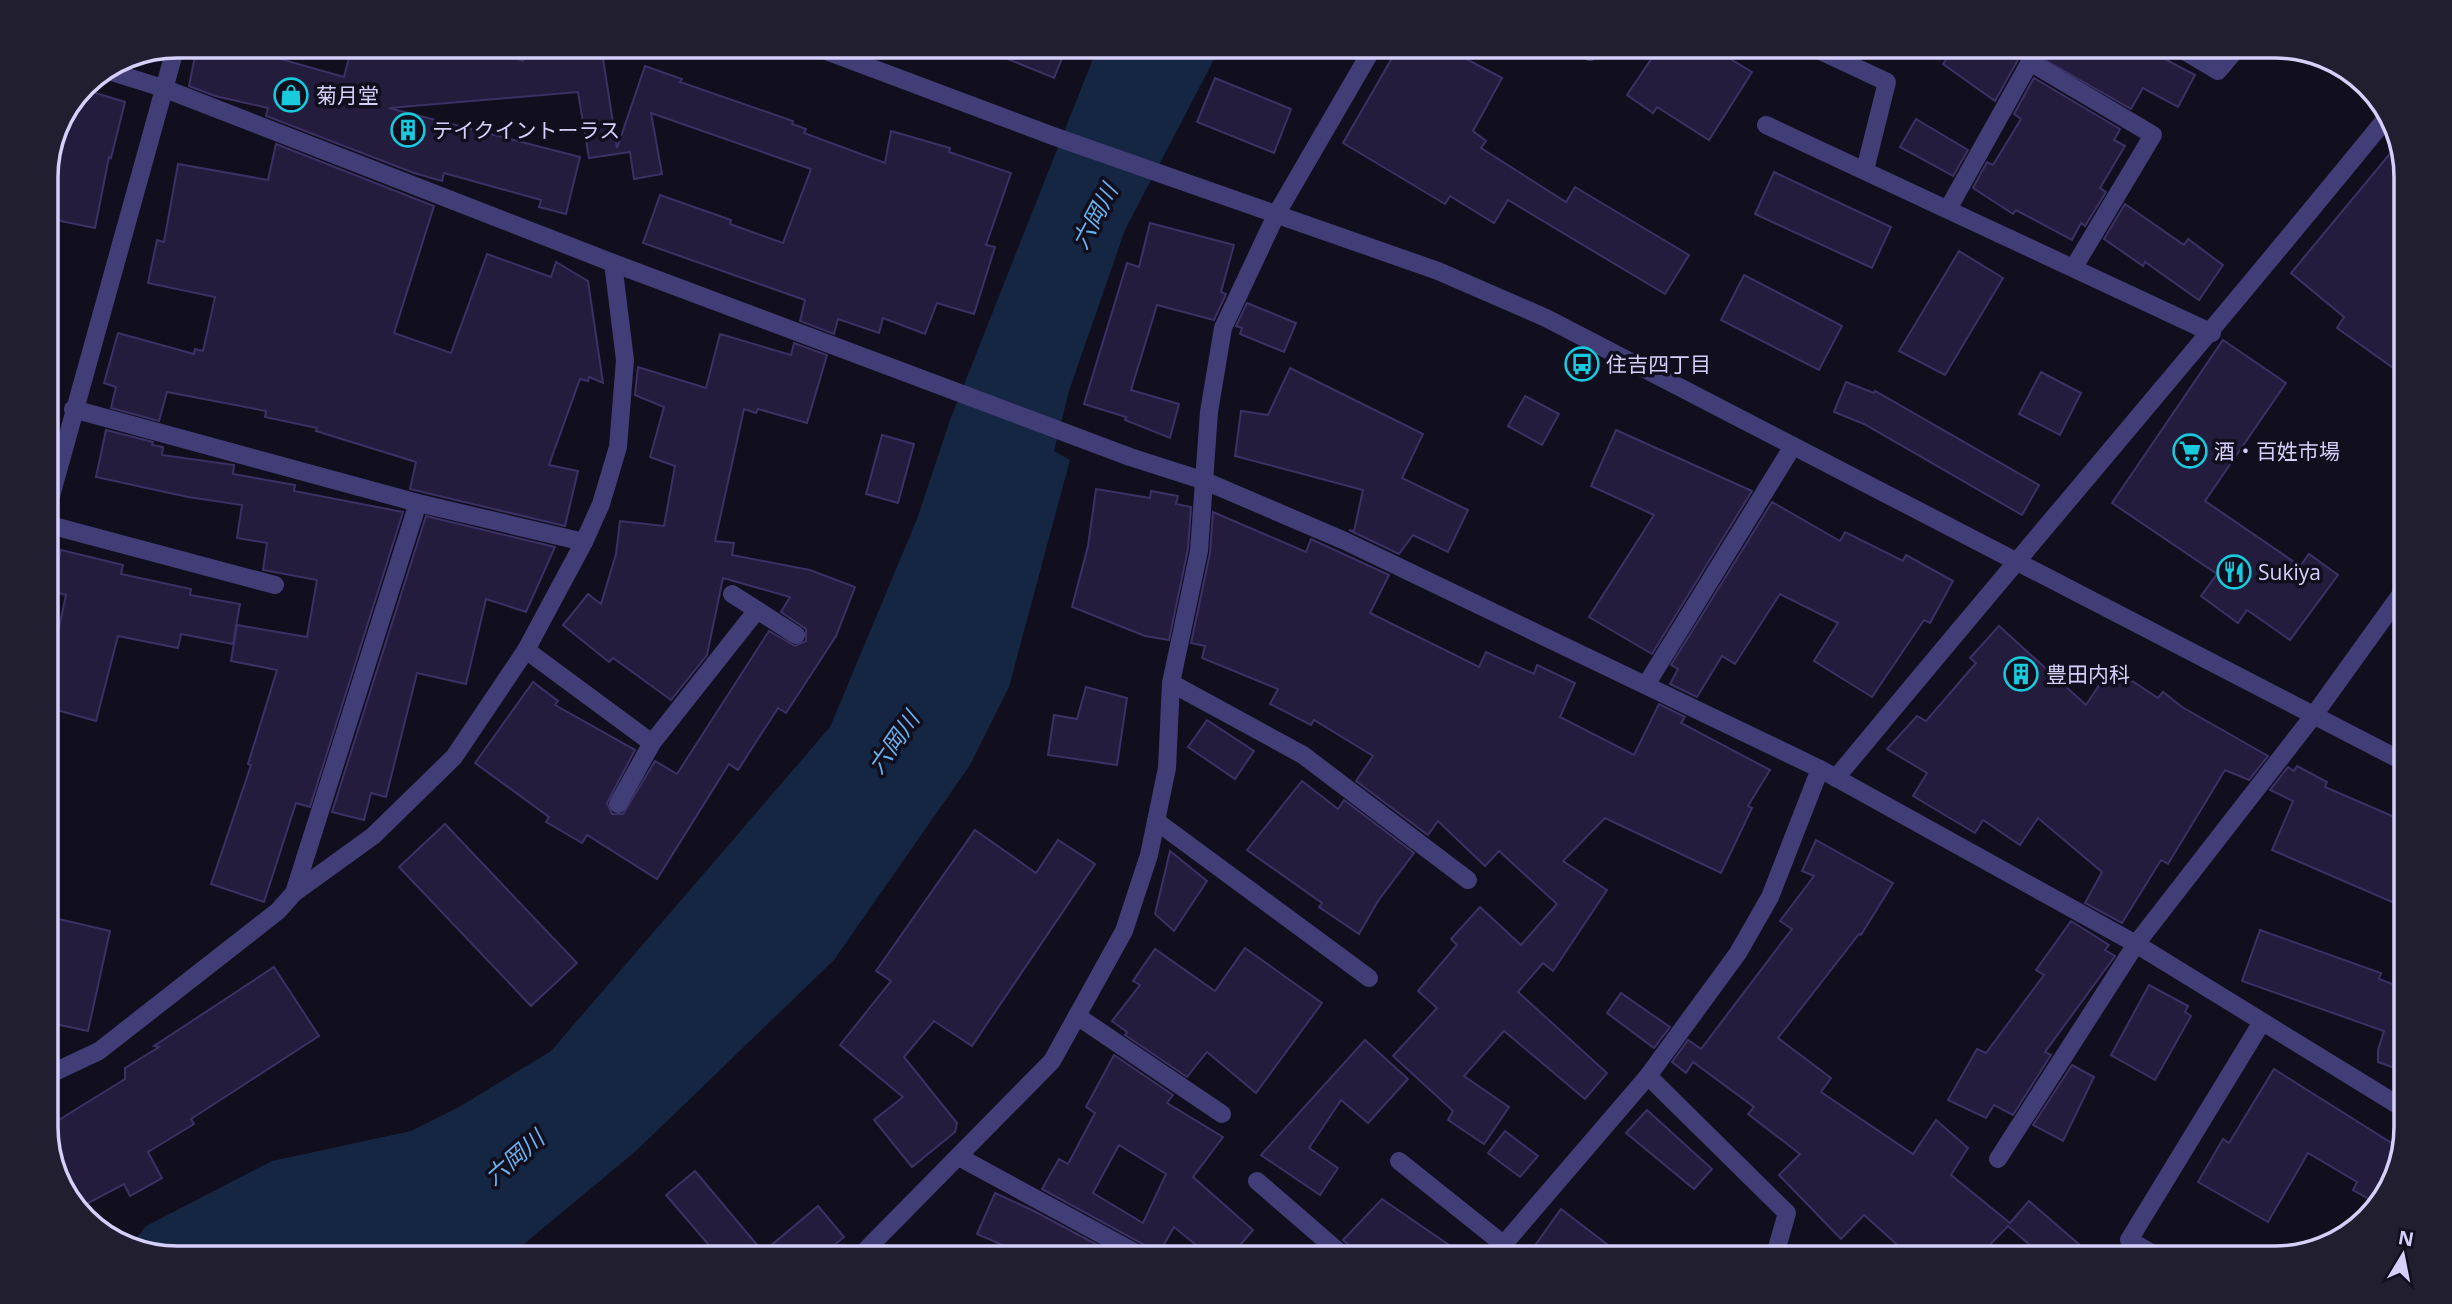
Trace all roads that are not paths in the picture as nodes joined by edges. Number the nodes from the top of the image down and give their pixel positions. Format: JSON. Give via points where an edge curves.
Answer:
{"nodes":[{"id":1,"x":172,"y":58,"type":"edge"},
{"id":2,"x":845,"y":58,"type":"edge"},
{"id":3,"x":1367,"y":58,"type":"edge"},
{"id":4,"x":1836,"y":58,"type":"edge"},
{"id":5,"x":2196,"y":58,"type":"edge"},
{"id":6,"x":2229,"y":58,"type":"edge"},
{"id":7,"x":118,"y":74,"type":"edge"},
{"id":8,"x":163,"y":88,"type":"junction"},
{"id":9,"x":2382,"y":124,"type":"edge"},
{"id":10,"x":1766,"y":125,"type":"dead end"},
{"id":11,"x":1864,"y":170,"type":"junction"},
{"id":12,"x":1948,"y":209,"type":"junction"},
{"id":13,"x":1277,"y":213,"type":"junction"},
{"id":14,"x":612,"y":263,"type":"junction"},
{"id":15,"x":2074,"y":267,"type":"junction"},
{"id":16,"x":2212,"y":332,"type":"junction"},
{"id":17,"x":73,"y":410,"type":"junction"},
{"id":18,"x":1793,"y":446,"type":"junction"},
{"id":19,"x":58,"y":468,"type":"edge"},
{"id":20,"x":1205,"y":481,"type":"junction"},
{"id":21,"x":418,"y":503,"type":"junction"},
{"id":22,"x":58,"y":527,"type":"edge"},
{"id":23,"x":584,"y":542,"type":"junction"},
{"id":24,"x":2016,"y":560,"type":"junction"},
{"id":25,"x":275,"y":585,"type":"dead end"},
{"id":26,"x":732,"y":594,"type":"dead end"},
{"id":27,"x":2394,"y":604,"type":"edge"},
{"id":28,"x":757,"y":610,"type":"junction"},
{"id":29,"x":796,"y":635,"type":"dead end"},
{"id":30,"x":526,"y":650,"type":"junction"},
{"id":31,"x":1171,"y":684,"type":"junction"},
{"id":32,"x":1646,"y":685,"type":"junction"},
{"id":33,"x":2314,"y":715,"type":"junction"},
{"id":34,"x":652,"y":743,"type":"junction"},
{"id":35,"x":2394,"y":757,"type":"edge"},
{"id":36,"x":1820,"y":769,"type":"junction"},
{"id":37,"x":1836,"y":778,"type":"junction"},
{"id":38,"x":618,"y":804,"type":"dead end"},
{"id":39,"x":1156,"y":821,"type":"junction"},
{"id":40,"x":1468,"y":880,"type":"dead end"},
{"id":41,"x":293,"y":893,"type":"junction"},
{"id":42,"x":2136,"y":944,"type":"junction"},
{"id":43,"x":1369,"y":978,"type":"dead end"},
{"id":44,"x":1077,"y":1016,"type":"junction"},
{"id":45,"x":2262,"y":1022,"type":"junction"},
{"id":46,"x":58,"y":1070,"type":"edge"},
{"id":47,"x":1648,"y":1076,"type":"junction"},
{"id":48,"x":2394,"y":1103,"type":"edge"},
{"id":49,"x":1222,"y":1114,"type":"dead end"},
{"id":50,"x":959,"y":1157,"type":"junction"},
{"id":51,"x":1998,"y":1159,"type":"dead end"},
{"id":52,"x":1399,"y":1161,"type":"dead end"},
{"id":53,"x":1257,"y":1181,"type":"dead end"},
{"id":54,"x":870,"y":1246,"type":"edge"},
{"id":55,"x":1122,"y":1246,"type":"edge"},
{"id":56,"x":1332,"y":1246,"type":"edge"},
{"id":57,"x":1492,"y":1246,"type":"edge"},
{"id":58,"x":1501,"y":1246,"type":"edge"},
{"id":59,"x":1777,"y":1246,"type":"edge"},
{"id":60,"x":2139,"y":1246,"type":"edge"}],
"edges":[{"from":1,"to":8,"type":"street"},
{"from":2,"to":13,"type":"street"},
{"from":3,"to":13,"type":"street"},
{"from":4,"to":11,"type":"street","via":[[1887,82]]},
{"from":5,"to":6,"type":"street","via":[[2218,71]]},
{"from":7,"to":8,"type":"street"},
{"from":8,"to":14,"type":"street"},
{"from":8,"to":17,"type":"street"},
{"from":9,"to":16,"type":"street"},
{"from":10,"to":11,"type":"street"},
{"from":11,"to":12,"type":"street"},
{"from":12,"to":15,"type":"street"},
{"from":12,"to":15,"type":"street","via":[[2030,62],[2153,135]]},
{"from":13,"to":18,"type":"street","via":[[1438,271],[1546,318]]},
{"from":13,"to":20,"type":"street","via":[[1223,328],[1209,412]]},
{"from":14,"to":20,"type":"street"},
{"from":14,"to":23,"type":"street","via":[[625,360],[618,447]]},
{"from":15,"to":16,"type":"street"},
{"from":16,"to":24,"type":"street"},
{"from":17,"to":19,"type":"street"},
{"from":17,"to":21,"type":"street"},
{"from":18,"to":24,"type":"street"},
{"from":18,"to":32,"type":"street"},
{"from":20,"to":31,"type":"street","via":[[1199,551]]},
{"from":20,"to":32,"type":"street","via":[[1345,541]]},
{"from":21,"to":23,"type":"street"},
{"from":21,"to":41,"type":"street"},
{"from":22,"to":25,"type":"street"},
{"from":23,"to":30,"type":"street"},
{"from":24,"to":33,"type":"street"},
{"from":24,"to":37,"type":"street"},
{"from":26,"to":28,"type":"street"},
{"from":27,"to":33,"type":"street"},
{"from":28,"to":29,"type":"street"},
{"from":28,"to":34,"type":"street"},
{"from":30,"to":34,"type":"street"},
{"from":30,"to":41,"type":"street","via":[[454,757],[373,836]]},
{"from":31,"to":39,"type":"street","via":[[1167,768]]},
{"from":31,"to":40,"type":"street","via":[[1303,755]]},
{"from":32,"to":36,"type":"street"},
{"from":33,"to":35,"type":"street"},
{"from":33,"to":42,"type":"street"},
{"from":34,"to":38,"type":"street"},
{"from":36,"to":37,"type":"street"},
{"from":36,"to":47,"type":"street","via":[[1770,897],[1738,953]]},
{"from":37,"to":42,"type":"street"},
{"from":39,"to":43,"type":"street"},
{"from":39,"to":44,"type":"street","via":[[1124,931]]},
{"from":41,"to":46,"type":"street","via":[[278,911],[99,1051]]},
{"from":42,"to":45,"type":"street"},
{"from":42,"to":51,"type":"street"},
{"from":44,"to":49,"type":"street"},
{"from":44,"to":50,"type":"street","via":[[1052,1061]]},
{"from":45,"to":48,"type":"street"},
{"from":45,"to":60,"type":"street","via":[[2129,1240]]},
{"from":47,"to":58,"type":"street"},
{"from":47,"to":59,"type":"street","via":[[1787,1213]]},
{"from":50,"to":54,"type":"street"},
{"from":50,"to":55,"type":"street"},
{"from":52,"to":57,"type":"street"},
{"from":53,"to":56,"type":"street"}]}
